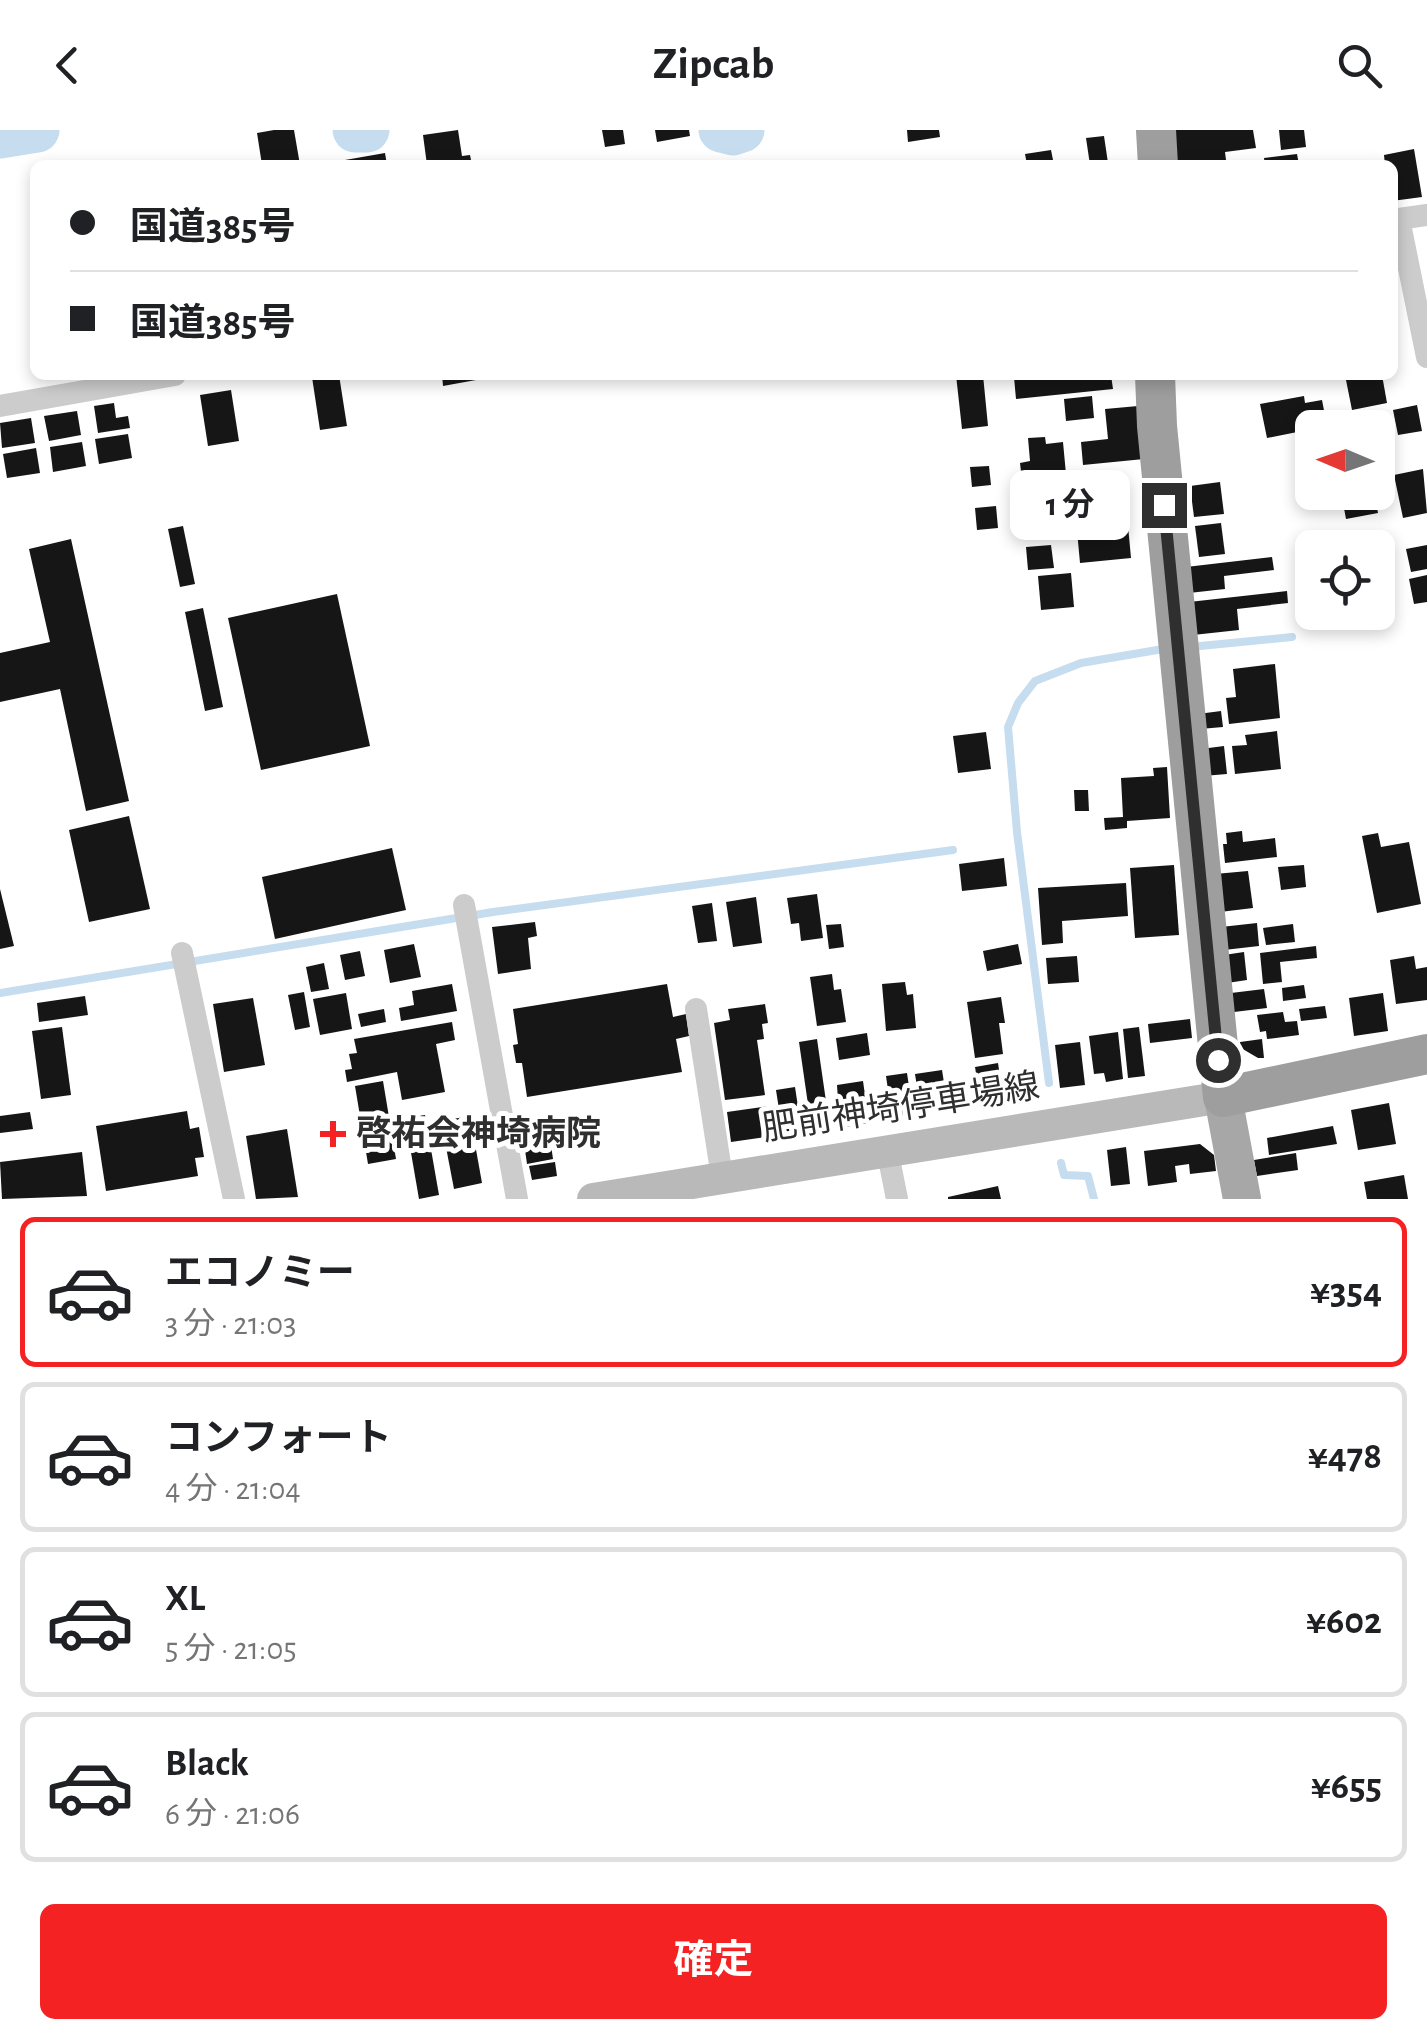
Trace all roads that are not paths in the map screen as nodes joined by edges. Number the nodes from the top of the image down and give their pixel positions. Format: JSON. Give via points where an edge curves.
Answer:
{"nodes":[{"id":1,"x":1156,"y":130,"type":"edge"},
{"id":2,"x":1158,"y":160,"type":"edge"},
{"id":3,"x":1427,"y":214,"type":"edge"},
{"id":4,"x":1398,"y":219,"type":"edge"},
{"id":5,"x":1398,"y":228,"type":"edge"},
{"id":6,"x":1427,"y":357,"type":"edge"},
{"id":7,"x":147,"y":380,"type":"edge"},
{"id":8,"x":1155,"y":380,"type":"edge"},
{"id":9,"x":0,"y":406,"type":"edge"},
{"id":10,"x":464,"y":905,"type":"dead end"},
{"id":11,"x":182,"y":953,"type":"dead end"},
{"id":12,"x":696,"y":1010,"type":"dead end"},
{"id":13,"x":1427,"y":1054,"type":"edge"},
{"id":14,"x":1222,"y":1097,"type":"junction"},
{"id":15,"x":887,"y":1150,"type":"junction"},
{"id":16,"x":722,"y":1178,"type":"junction"},
{"id":17,"x":234,"y":1199,"type":"edge"},
{"id":18,"x":518,"y":1199,"type":"edge"},
{"id":19,"x":594,"y":1199,"type":"edge"},
{"id":20,"x":897,"y":1199,"type":"edge"},
{"id":21,"x":1242,"y":1199,"type":"edge"}],
"edges":[{"from":1,"to":2,"type":"highway"},
{"from":3,"to":4,"type":"street"},
{"from":5,"to":6,"type":"street"},
{"from":7,"to":9,"type":"street"},
{"from":8,"to":14,"type":"highway"},
{"from":10,"to":18,"type":"street"},
{"from":11,"to":17,"type":"street"},
{"from":12,"to":16,"type":"street"},
{"from":13,"to":14,"type":"highway"},
{"from":14,"to":15,"type":"main road","name":"肥前神埼停車場線"},
{"from":14,"to":21,"type":"main road"},
{"from":15,"to":16,"type":"main road","name":"肥前神埼停車場線"},
{"from":15,"to":20,"type":"street"},
{"from":16,"to":19,"type":"main road","name":"肥前神埼停車場線"}]}
